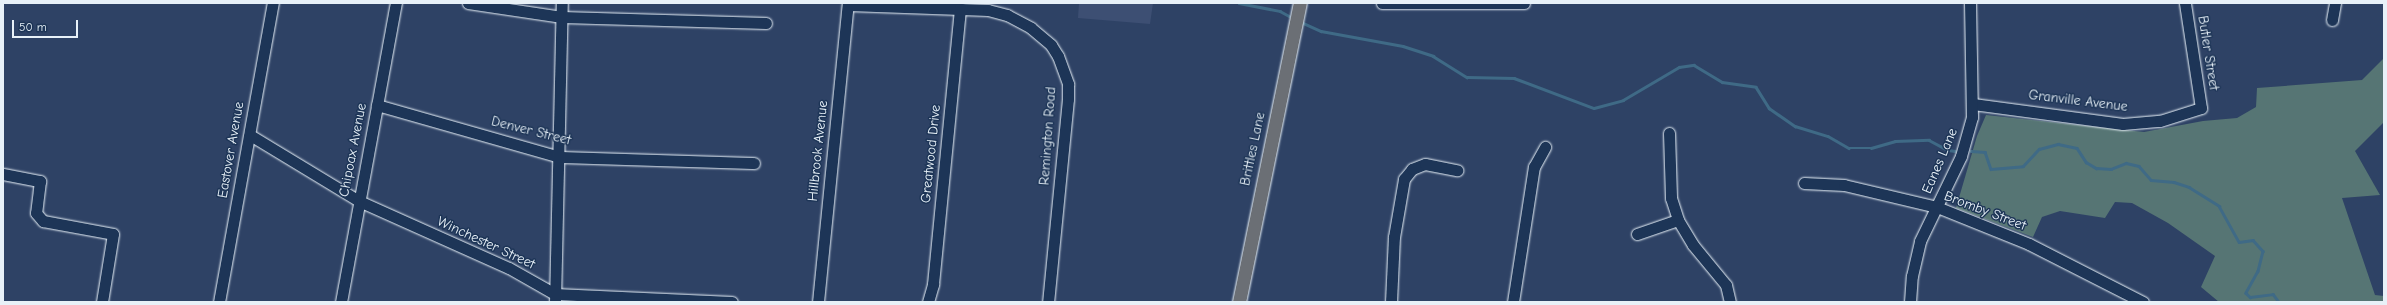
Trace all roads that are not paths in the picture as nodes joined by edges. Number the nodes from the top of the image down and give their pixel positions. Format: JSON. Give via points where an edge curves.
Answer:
{"nodes":[{"id":1,"x":273,"y":3,"type":"edge"},
{"id":2,"x":396,"y":3,"type":"edge"},
{"id":3,"x":468,"y":3,"type":"edge"},
{"id":4,"x":562,"y":3,"type":"edge"},
{"id":5,"x":1300,"y":3,"type":"edge"},
{"id":6,"x":1382,"y":3,"type":"edge"},
{"id":7,"x":1524,"y":3,"type":"edge"},
{"id":8,"x":1970,"y":3,"type":"edge"},
{"id":9,"x":2185,"y":3,"type":"edge"},
{"id":10,"x":2335,"y":3,"type":"edge"},
{"id":11,"x":848,"y":4,"type":"edge"},
{"id":12,"x":960,"y":8,"type":"junction"},
{"id":13,"x":562,"y":17,"type":"junction"},
{"id":14,"x":2332,"y":20,"type":"dead end"},
{"id":15,"x":766,"y":23,"type":"dead end"},
{"id":16,"x":1973,"y":104,"type":"junction"},
{"id":17,"x":377,"y":105,"type":"junction"},
{"id":18,"x":2201,"y":108,"type":"joint"},
{"id":19,"x":1669,"y":133,"type":"dead end"},
{"id":20,"x":250,"y":135,"type":"junction"},
{"id":21,"x":1545,"y":147,"type":"dead end"},
{"id":22,"x":559,"y":157,"type":"junction"},
{"id":23,"x":754,"y":163,"type":"dead end"},
{"id":24,"x":1457,"y":170,"type":"dead end"},
{"id":25,"x":3,"y":174,"type":"edge"},
{"id":26,"x":1804,"y":183,"type":"dead end"},
{"id":27,"x":359,"y":201,"type":"junction"},
{"id":28,"x":1937,"y":207,"type":"junction"},
{"id":29,"x":1678,"y":220,"type":"junction"},
{"id":30,"x":1637,"y":234,"type":"dead end"},
{"id":31,"x":555,"y":298,"type":"edge"},
{"id":32,"x":102,"y":302,"type":"edge"},
{"id":33,"x":219,"y":302,"type":"edge"},
{"id":34,"x":341,"y":302,"type":"edge"},
{"id":35,"x":732,"y":302,"type":"edge"},
{"id":36,"x":818,"y":302,"type":"edge"},
{"id":37,"x":928,"y":302,"type":"edge"},
{"id":38,"x":1048,"y":302,"type":"edge"},
{"id":39,"x":1239,"y":302,"type":"edge"},
{"id":40,"x":1391,"y":302,"type":"edge"},
{"id":41,"x":1513,"y":302,"type":"edge"},
{"id":42,"x":1730,"y":302,"type":"edge"},
{"id":43,"x":1910,"y":302,"type":"edge"},
{"id":44,"x":2143,"y":302,"type":"edge"}],
"edges":[{"from":1,"to":20,"type":"street","name":"Eastover Avenue"},
{"from":2,"to":17,"type":"street","name":"Chipoax Avenue"},
{"from":3,"to":13,"type":"street"},
{"from":4,"to":13,"type":"street"},
{"from":5,"to":39,"type":"main road","name":"Brittles Lane"},
{"from":6,"to":7,"type":"street"},
{"from":8,"to":16,"type":"street","name":"Eanes Lane"},
{"from":9,"to":18,"type":"street","name":"Butler Street"},
{"from":10,"to":14,"type":"street"},
{"from":11,"to":12,"type":"street","name":"Remington Road"},
{"from":11,"to":36,"type":"street","name":"Hillbrook Avenue"},
{"from":12,"to":37,"type":"street","name":"Greatwood Drive","via":[[933,284]]},
{"from":12,"to":38,"type":"street","name":"Remington Road","via":[[988,10],[1011,17],[1031,28],[1050,45],[1064,68],[1068,99]]},
{"from":13,"to":15,"type":"street"},
{"from":13,"to":22,"type":"street"},
{"from":16,"to":18,"type":"street","name":"Granville Avenue","via":[[2123,124],[2160,121]]},
{"from":16,"to":28,"type":"street","name":"Eanes Lane","via":[[1968,135],[1961,156]]},
{"from":17,"to":22,"type":"street","name":"Denver Street"},
{"from":17,"to":27,"type":"street","name":"Chipoax Avenue"},
{"from":19,"to":29,"type":"street","via":[[1671,198]]},
{"from":20,"to":27,"type":"street","name":"Winchester Street"},
{"from":20,"to":33,"type":"street","name":"Eastover Avenue"},
{"from":21,"to":41,"type":"street","via":[[1534,167]]},
{"from":22,"to":23,"type":"street","name":"Denver Street"},
{"from":22,"to":31,"type":"street"},
{"from":24,"to":40,"type":"street","via":[[1424,164],[1414,167],[1404,179],[1399,201]]},
{"from":25,"to":32,"type":"street","via":[[40,181],[36,213],[42,221],[113,234]]},
{"from":26,"to":28,"type":"street","name":"Bromby Street","via":[[1844,185]]},
{"from":27,"to":31,"type":"street","name":"Winchester Street","via":[[509,268]]},
{"from":27,"to":34,"type":"street","name":"Chipoax Avenue"},
{"from":28,"to":43,"type":"street","name":"Eanes Lane","via":[[1928,222],[1916,255]]},
{"from":28,"to":44,"type":"street","name":"Bromby Street","via":[[2029,244]]},
{"from":29,"to":30,"type":"street"},
{"from":29,"to":42,"type":"street","via":[[1693,245],[1726,284]]},
{"from":31,"to":35,"type":"street","name":"Winchester Street"}]}
